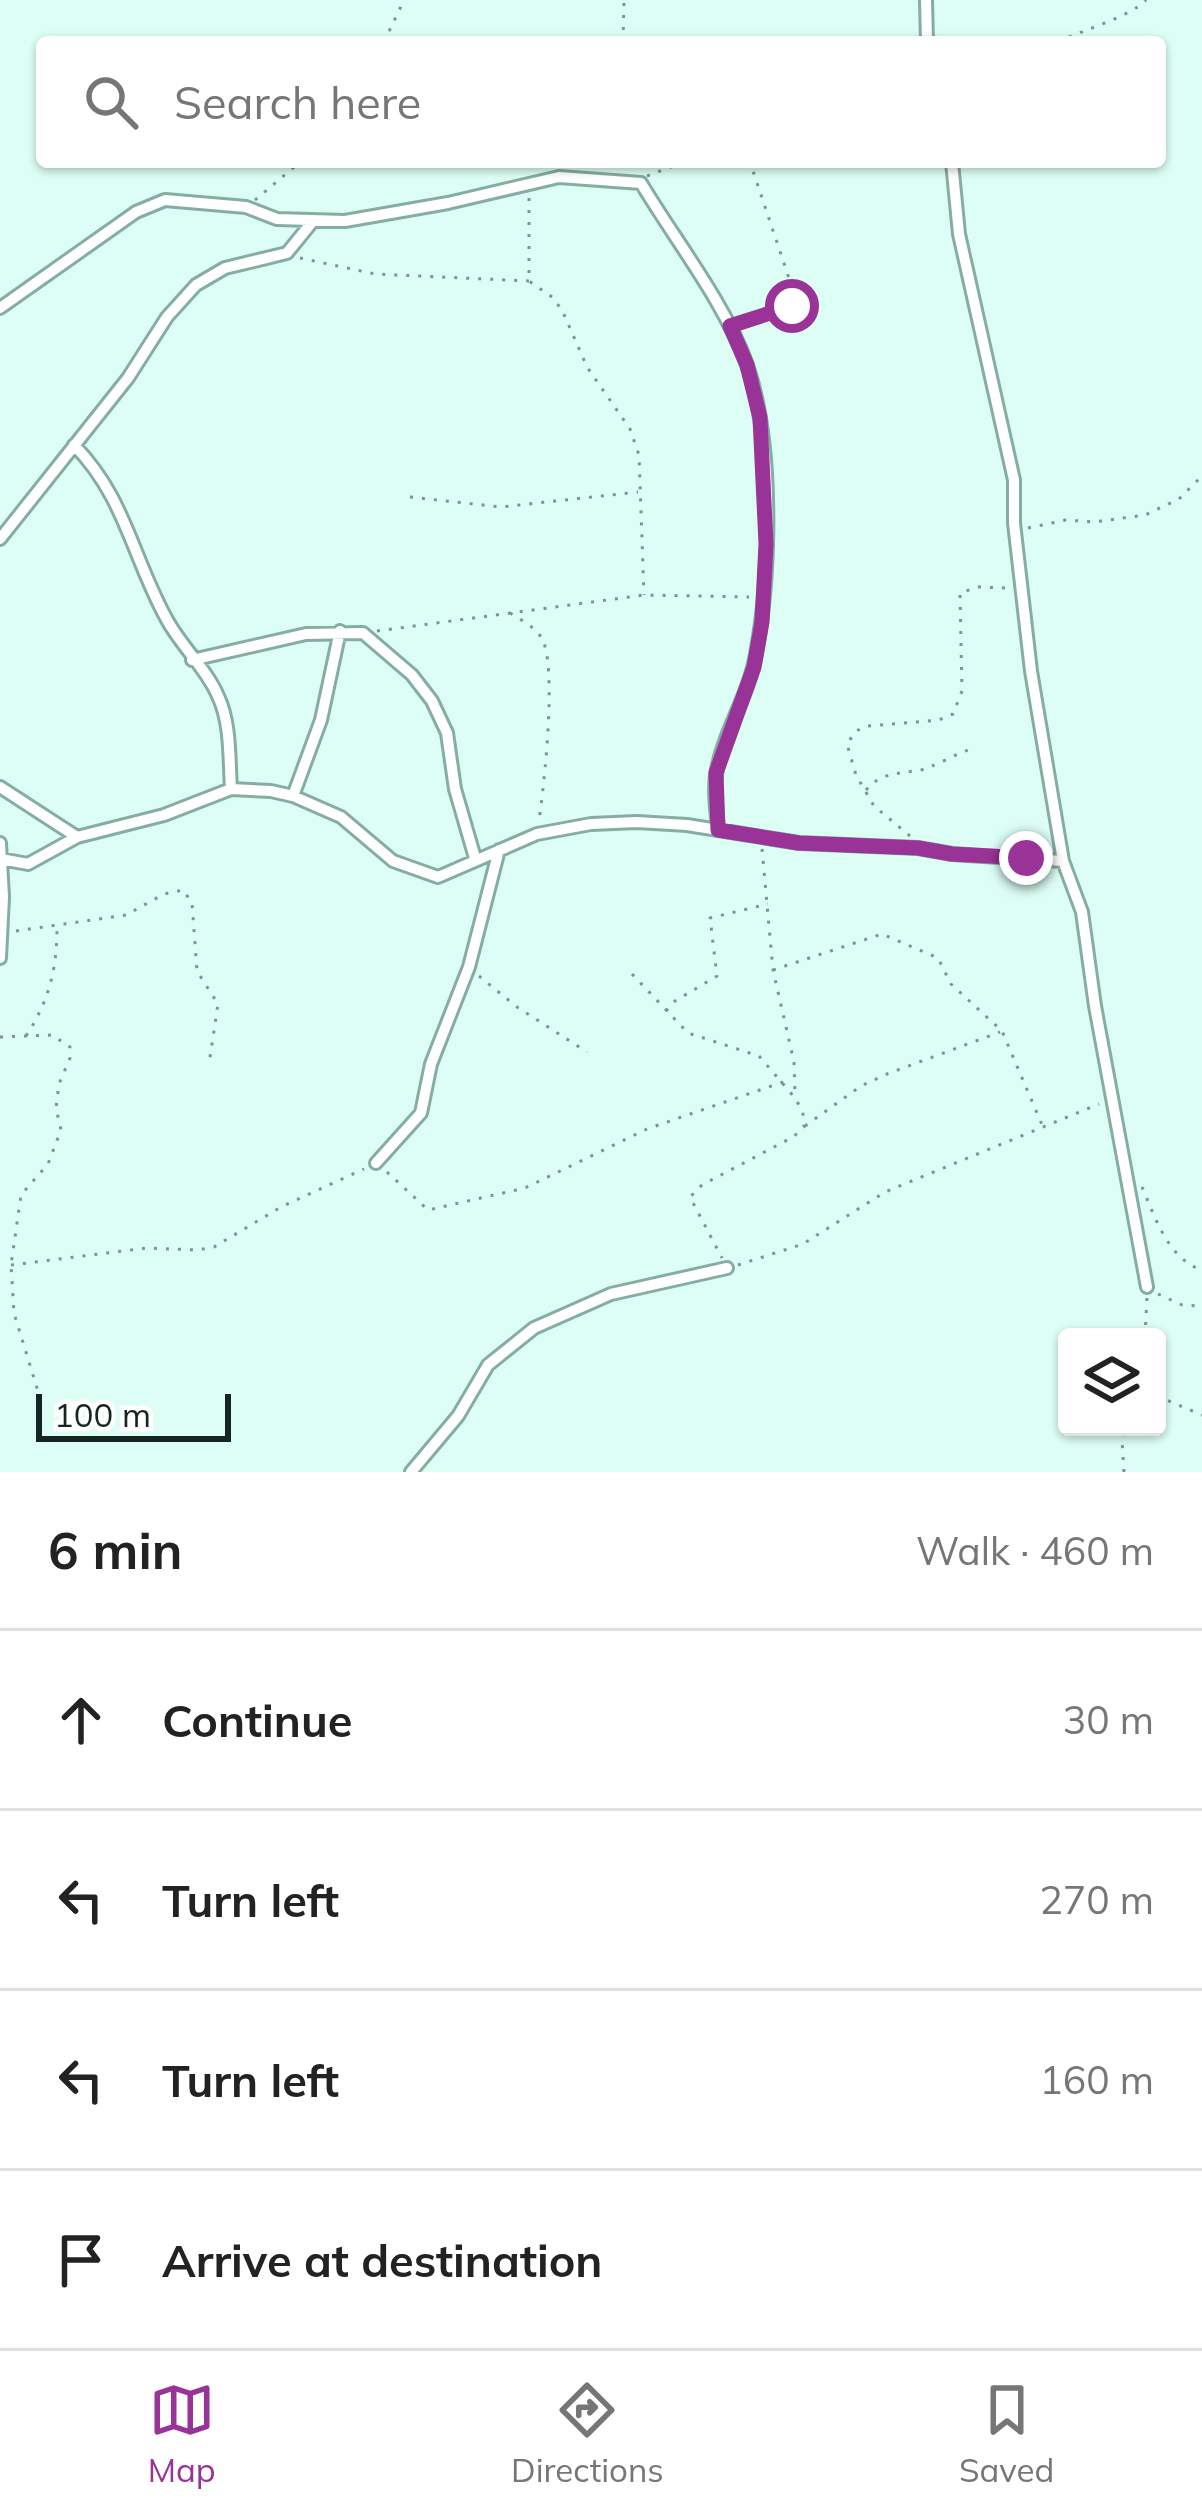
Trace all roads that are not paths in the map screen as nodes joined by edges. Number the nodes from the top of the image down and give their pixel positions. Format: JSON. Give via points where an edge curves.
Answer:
{"nodes":[{"id":1,"x":926,"y":0,"type":"edge"},
{"id":2,"x":927,"y":36,"type":"edge"},
{"id":3,"x":953,"y":168,"type":"edge"},
{"id":4,"x":313,"y":221,"type":"junction"},
{"id":5,"x":0,"y":308,"type":"edge"},
{"id":6,"x":74,"y":445,"type":"junction"},
{"id":7,"x":0,"y":539,"type":"edge"},
{"id":8,"x":340,"y":631,"type":"junction"},
{"id":9,"x":192,"y":659,"type":"junction"},
{"id":10,"x":0,"y":787,"type":"edge"},
{"id":11,"x":231,"y":789,"type":"junction"},
{"id":12,"x":293,"y":796,"type":"junction"},
{"id":13,"x":718,"y":830,"type":"junction"},
{"id":14,"x":77,"y":837,"type":"junction"},
{"id":15,"x":0,"y":843,"type":"edge"},
{"id":16,"x":499,"y":850,"type":"junction"},
{"id":17,"x":2,"y":859,"type":"edge"},
{"id":18,"x":476,"y":859,"type":"junction"},
{"id":19,"x":1063,"y":861,"type":"junction"},
{"id":20,"x":2,"y":932,"type":"edge"},
{"id":21,"x":0,"y":958,"type":"edge"},
{"id":22,"x":376,"y":1163,"type":"road end"},
{"id":23,"x":728,"y":1268,"type":"road end"},
{"id":24,"x":1147,"y":1288,"type":"road end"},
{"id":25,"x":411,"y":1472,"type":"edge"}],
"edges":[{"from":1,"to":2,"type":"street"},
{"from":3,"to":19,"type":"street","via":[[959,234],[1014,480],[1031,670]]},
{"from":4,"to":5,"type":"street","via":[[165,200]]},
{"from":4,"to":6,"type":"street","via":[[287,253],[225,268],[196,285]]},
{"from":4,"to":13,"type":"street","via":[[448,203],[559,177],[637,181],[730,326],[760,418],[764,597],[754,667],[716,773]]},
{"from":6,"to":7,"type":"street"},
{"from":6,"to":9,"type":"street","via":[[111,491]]},
{"from":8,"to":9,"type":"street"},
{"from":8,"to":12,"type":"street","via":[[321,720]]},
{"from":8,"to":18,"type":"street","via":[[363,633],[432,701]]},
{"from":9,"to":11,"type":"street","via":[[224,713]]},
{"from":10,"to":14,"type":"street"},
{"from":11,"to":12,"type":"street"},
{"from":11,"to":14,"type":"street"},
{"from":12,"to":18,"type":"street","via":[[341,817],[393,861],[424,875],[450,874]]},
{"from":13,"to":16,"type":"street","via":[[591,824]]},
{"from":13,"to":19,"type":"street"},
{"from":14,"to":17,"type":"street","via":[[28,864]]},
{"from":15,"to":17,"type":"street"},
{"from":16,"to":18,"type":"street"},
{"from":16,"to":22,"type":"street","via":[[421,1112]]},
{"from":17,"to":20,"type":"street"},
{"from":19,"to":24,"type":"street","via":[[1082,912]]},
{"from":20,"to":21,"type":"street"},
{"from":23,"to":25,"type":"street","via":[[598,1298],[534,1328],[488,1365]]}]}
